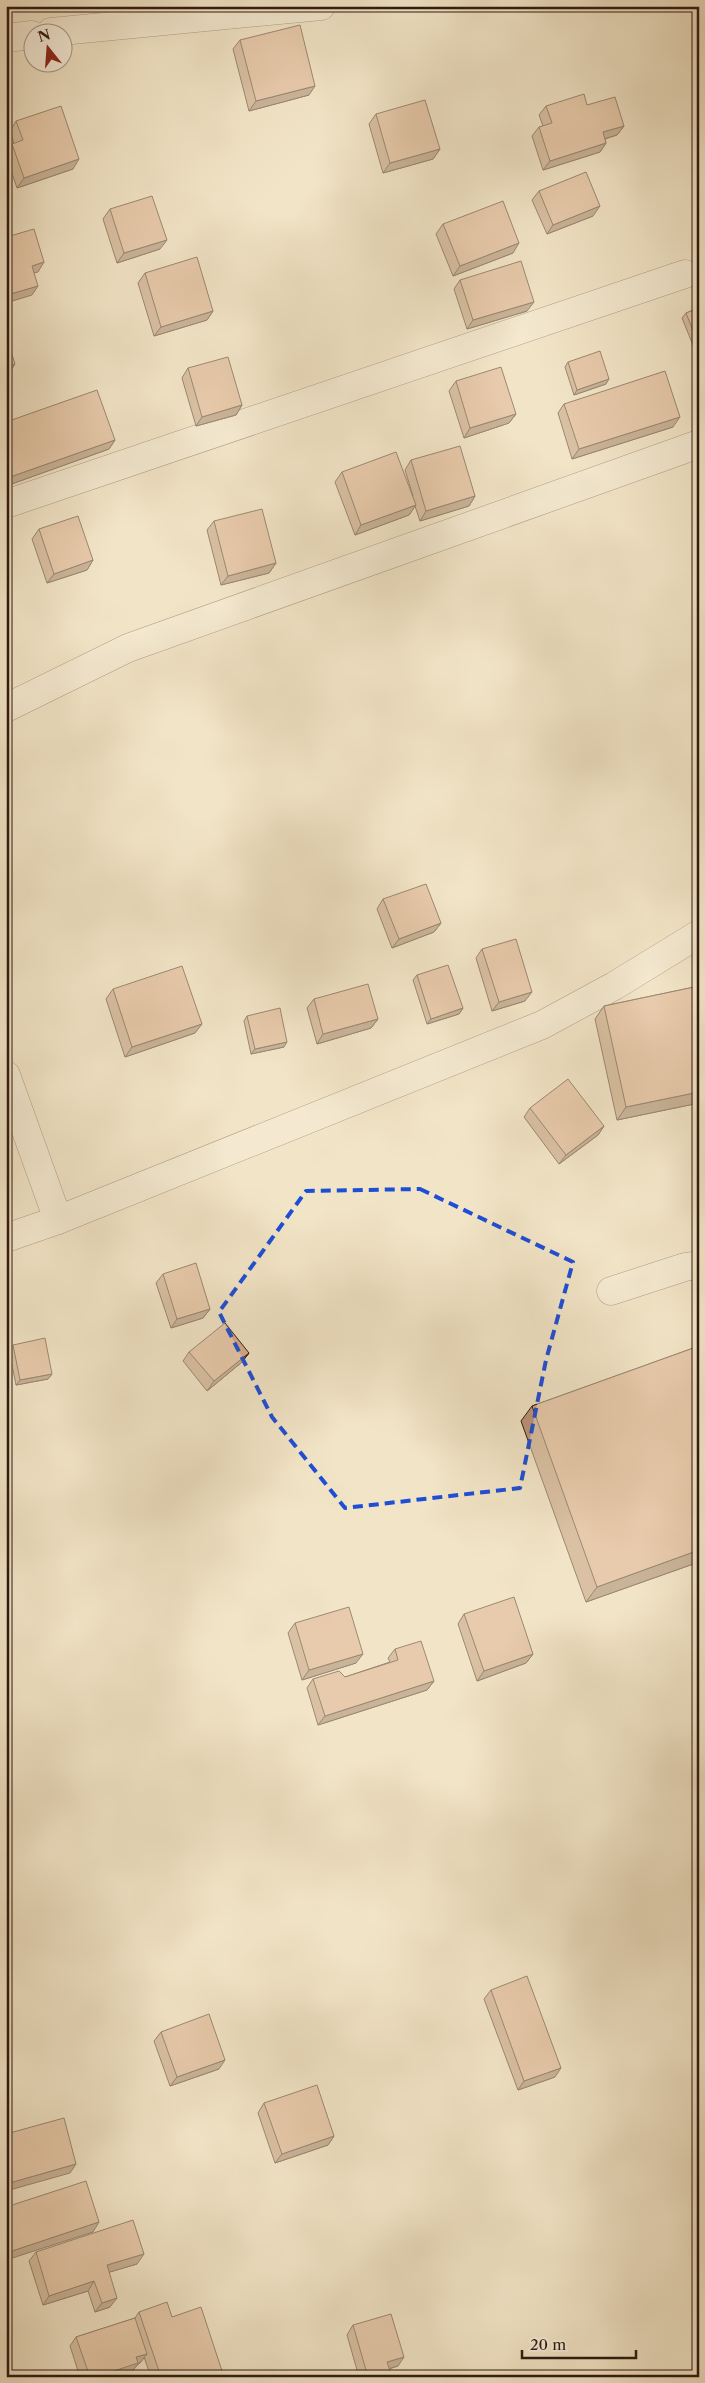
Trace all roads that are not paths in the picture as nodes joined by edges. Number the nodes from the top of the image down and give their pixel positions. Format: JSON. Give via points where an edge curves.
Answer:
{"nodes":[{"id":1,"x":320,"y":6,"type":"edge"},
{"id":2,"x":72,"y":30,"type":"edge"},
{"id":3,"x":22,"y":36,"type":"edge"},
{"id":4,"x":6,"y":38,"type":"edge"},
{"id":5,"x":685,"y":274,"type":"dead end"},
{"id":6,"x":699,"y":444,"type":"edge"},
{"id":7,"x":6,"y":504,"type":"edge"},
{"id":8,"x":6,"y":708,"type":"edge"},
{"id":9,"x":699,"y":934,"type":"edge"},
{"id":10,"x":6,"y":1075,"type":"edge"},
{"id":11,"x":58,"y":1220,"type":"junction"},
{"id":12,"x":6,"y":1238,"type":"edge"},
{"id":13,"x":699,"y":1265,"type":"edge"},
{"id":14,"x":611,"y":1291,"type":"dead end"}],
"edges":[{"from":1,"to":2,"type":"street"},
{"from":3,"to":4,"type":"street"},
{"from":5,"to":7,"type":"street"},
{"from":6,"to":8,"type":"street","via":[[128,648]]},
{"from":9,"to":11,"type":"street","via":[[542,1025]]},
{"from":10,"to":11,"type":"street"},
{"from":11,"to":12,"type":"street"},
{"from":13,"to":14,"type":"street"}]}
